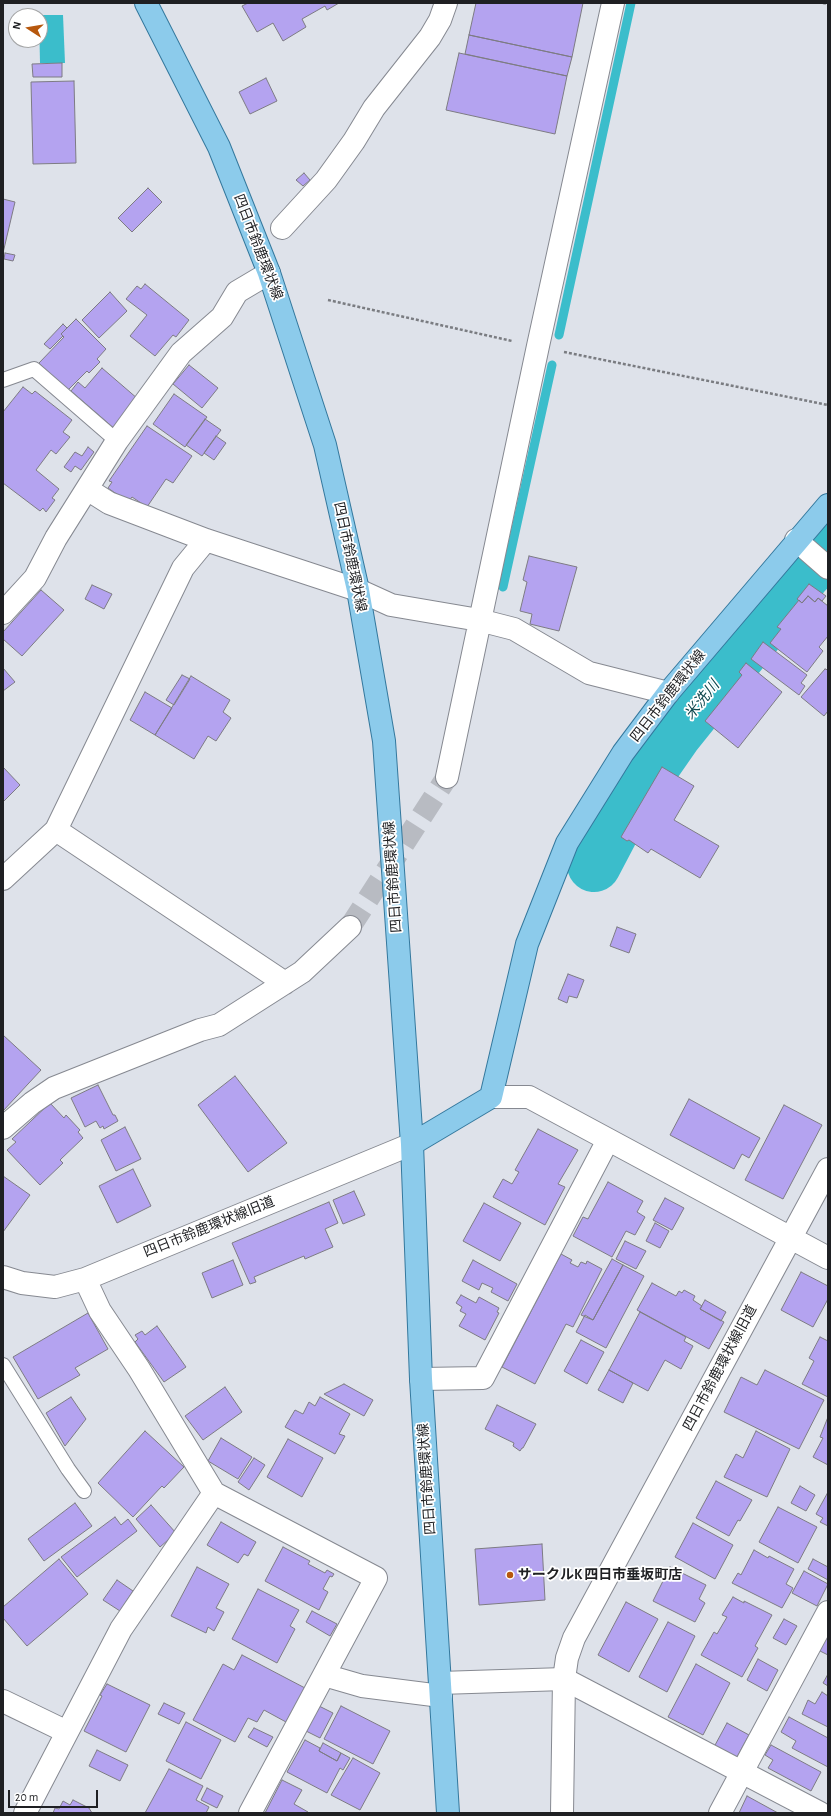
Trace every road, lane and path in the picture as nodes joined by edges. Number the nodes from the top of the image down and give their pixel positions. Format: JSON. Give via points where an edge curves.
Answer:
{"nodes":[{"id":1,"x":146,"y":3,"type":"edge"},
{"id":2,"x":446,"y":3,"type":"edge"},
{"id":3,"x":613,"y":3,"type":"edge"},
{"id":4,"x":823,"y":3,"type":"edge"},
{"id":5,"x":828,"y":4,"type":"edge"},
{"id":6,"x":282,"y":228,"type":"dead end"},
{"id":7,"x":270,"y":273,"type":"junction"},
{"id":8,"x":328,"y":300,"type":"dead end"},
{"id":9,"x":538,"y":346,"type":"junction"},
{"id":10,"x":3,"y":380,"type":"edge"},
{"id":11,"x":828,"y":405,"type":"edge"},
{"id":12,"x":116,"y":441,"type":"junction"},
{"id":13,"x":87,"y":489,"type":"junction"},
{"id":14,"x":828,"y":505,"type":"edge"},
{"id":15,"x":206,"y":540,"type":"junction"},
{"id":16,"x":801,"y":545,"type":"junction"},
{"id":17,"x":828,"y":568,"type":"edge"},
{"id":18,"x":358,"y":590,"type":"junction"},
{"id":19,"x":4,"y":610,"type":"edge"},
{"id":20,"x":479,"y":620,"type":"junction"},
{"id":21,"x":668,"y":693,"type":"junction"},
{"id":22,"x":446,"y":777,"type":"tunnel mouth"},
{"id":23,"x":56,"y":830,"type":"junction"},
{"id":24,"x":3,"y":879,"type":"edge"},
{"id":25,"x":350,"y":926,"type":"tunnel mouth"},
{"id":26,"x":285,"y":983,"type":"junction"},
{"id":27,"x":491,"y":1097,"type":"junction"},
{"id":28,"x":3,"y":1128,"type":"edge"},
{"id":29,"x":608,"y":1140,"type":"junction"},
{"id":30,"x":412,"y":1144,"type":"junction"},
{"id":31,"x":828,"y":1169,"type":"edge"},
{"id":32,"x":791,"y":1238,"type":"junction"},
{"id":33,"x":828,"y":1258,"type":"edge"},
{"id":34,"x":3,"y":1277,"type":"edge"},
{"id":35,"x":85,"y":1279,"type":"junction"},
{"id":36,"x":3,"y":1365,"type":"edge"},
{"id":37,"x":421,"y":1379,"type":"junction"},
{"id":38,"x":84,"y":1491,"type":"dead end"},
{"id":39,"x":214,"y":1493,"type":"junction"},
{"id":40,"x":828,"y":1612,"type":"edge"},
{"id":41,"x":324,"y":1675,"type":"junction"},
{"id":42,"x":564,"y":1679,"type":"junction"},
{"id":43,"x":441,"y":1690,"type":"junction"},
{"id":44,"x":3,"y":1701,"type":"edge"},
{"id":45,"x":67,"y":1732,"type":"junction"},
{"id":46,"x":742,"y":1772,"type":"junction"},
{"id":47,"x":25,"y":1813,"type":"edge"},
{"id":48,"x":250,"y":1813,"type":"edge"},
{"id":49,"x":448,"y":1813,"type":"edge"},
{"id":50,"x":562,"y":1813,"type":"edge"},
{"id":51,"x":720,"y":1813,"type":"edge"},
{"id":52,"x":820,"y":1813,"type":"edge"}],
"edges":[{"from":1,"to":7,"type":"main road","name":"四日市鈴鹿環状線","via":[[180,66],[218,147]]},
{"from":2,"to":6,"type":"street","via":[[430,38],[374,108],[326,180]]},
{"from":3,"to":9,"type":"street"},
{"from":4,"to":5,"type":"path"},
{"from":7,"to":12,"type":"street","via":[[237,292],[222,317],[181,354]]},
{"from":7,"to":18,"type":"main road","name":"四日市鈴鹿環状線","via":[[325,445]]},
{"from":8,"to":9,"type":"path"},
{"from":9,"to":11,"type":"path"},
{"from":9,"to":20,"type":"street"},
{"from":10,"to":12,"type":"lane","via":[[34,369]]},
{"from":12,"to":13,"type":"street"},
{"from":13,"to":15,"type":"street","via":[[108,503]]},
{"from":13,"to":19,"type":"street","via":[[56,538],[35,578]]},
{"from":14,"to":16,"type":"main road","name":"四日市鈴鹿環状線"},
{"from":15,"to":18,"type":"street"},
{"from":15,"to":23,"type":"street","via":[[183,568]]},
{"from":16,"to":17,"type":"street"},
{"from":16,"to":21,"type":"main road","name":"四日市鈴鹿環状線"},
{"from":18,"to":20,"type":"street","via":[[391,605]]},
{"from":18,"to":30,"type":"main road","name":"四日市鈴鹿環状線","via":[[384,741]]},
{"from":20,"to":21,"type":"street","via":[[514,629],[589,673]]},
{"from":20,"to":22,"type":"street"},
{"from":21,"to":27,"type":"main road","name":"四日市鈴鹿環状線","via":[[623,753],[567,843],[527,944]]},
{"from":23,"to":24,"type":"street"},
{"from":23,"to":26,"type":"street"},
{"from":25,"to":26,"type":"street","via":[[302,972]]},
{"from":26,"to":28,"type":"street","via":[[219,1025],[200,1030],[54,1088],[32,1102]]},
{"from":27,"to":29,"type":"street","via":[[528,1097]]},
{"from":27,"to":30,"type":"main road"},
{"from":29,"to":32,"type":"street"},
{"from":29,"to":37,"type":"street","via":[[483,1378]]},
{"from":30,"to":35,"type":"street","name":"四日市鈴鹿環状線旧道"},
{"from":30,"to":37,"type":"main road","name":"四日市鈴鹿環状線"},
{"from":31,"to":32,"type":"street","name":"四日市鈴鹿環状線旧道"},
{"from":32,"to":33,"type":"street"},
{"from":32,"to":42,"type":"street","name":"四日市鈴鹿環状線旧道","via":[[574,1638],[567,1658]]},
{"from":34,"to":35,"type":"street","name":"四日市鈴鹿環状線旧道","via":[[22,1283],[56,1287]]},
{"from":35,"to":39,"type":"street","via":[[100,1311],[139,1369]]},
{"from":36,"to":38,"type":"lane"},
{"from":37,"to":43,"type":"main road","name":"四日市鈴鹿環状線"},
{"from":39,"to":41,"type":"street","via":[[376,1578]]},
{"from":39,"to":45,"type":"street","via":[[121,1629]]},
{"from":40,"to":46,"type":"street"},
{"from":41,"to":43,"type":"street","via":[[362,1686]]},
{"from":41,"to":48,"type":"street"},
{"from":42,"to":43,"type":"street"},
{"from":42,"to":46,"type":"street"},
{"from":42,"to":50,"type":"street","name":"四日市鈴鹿環状線旧道"},
{"from":43,"to":49,"type":"main road","name":"四日市鈴鹿環状線"},
{"from":44,"to":45,"type":"street"},
{"from":45,"to":47,"type":"street"},
{"from":46,"to":51,"type":"street"},
{"from":46,"to":52,"type":"street"}]}
